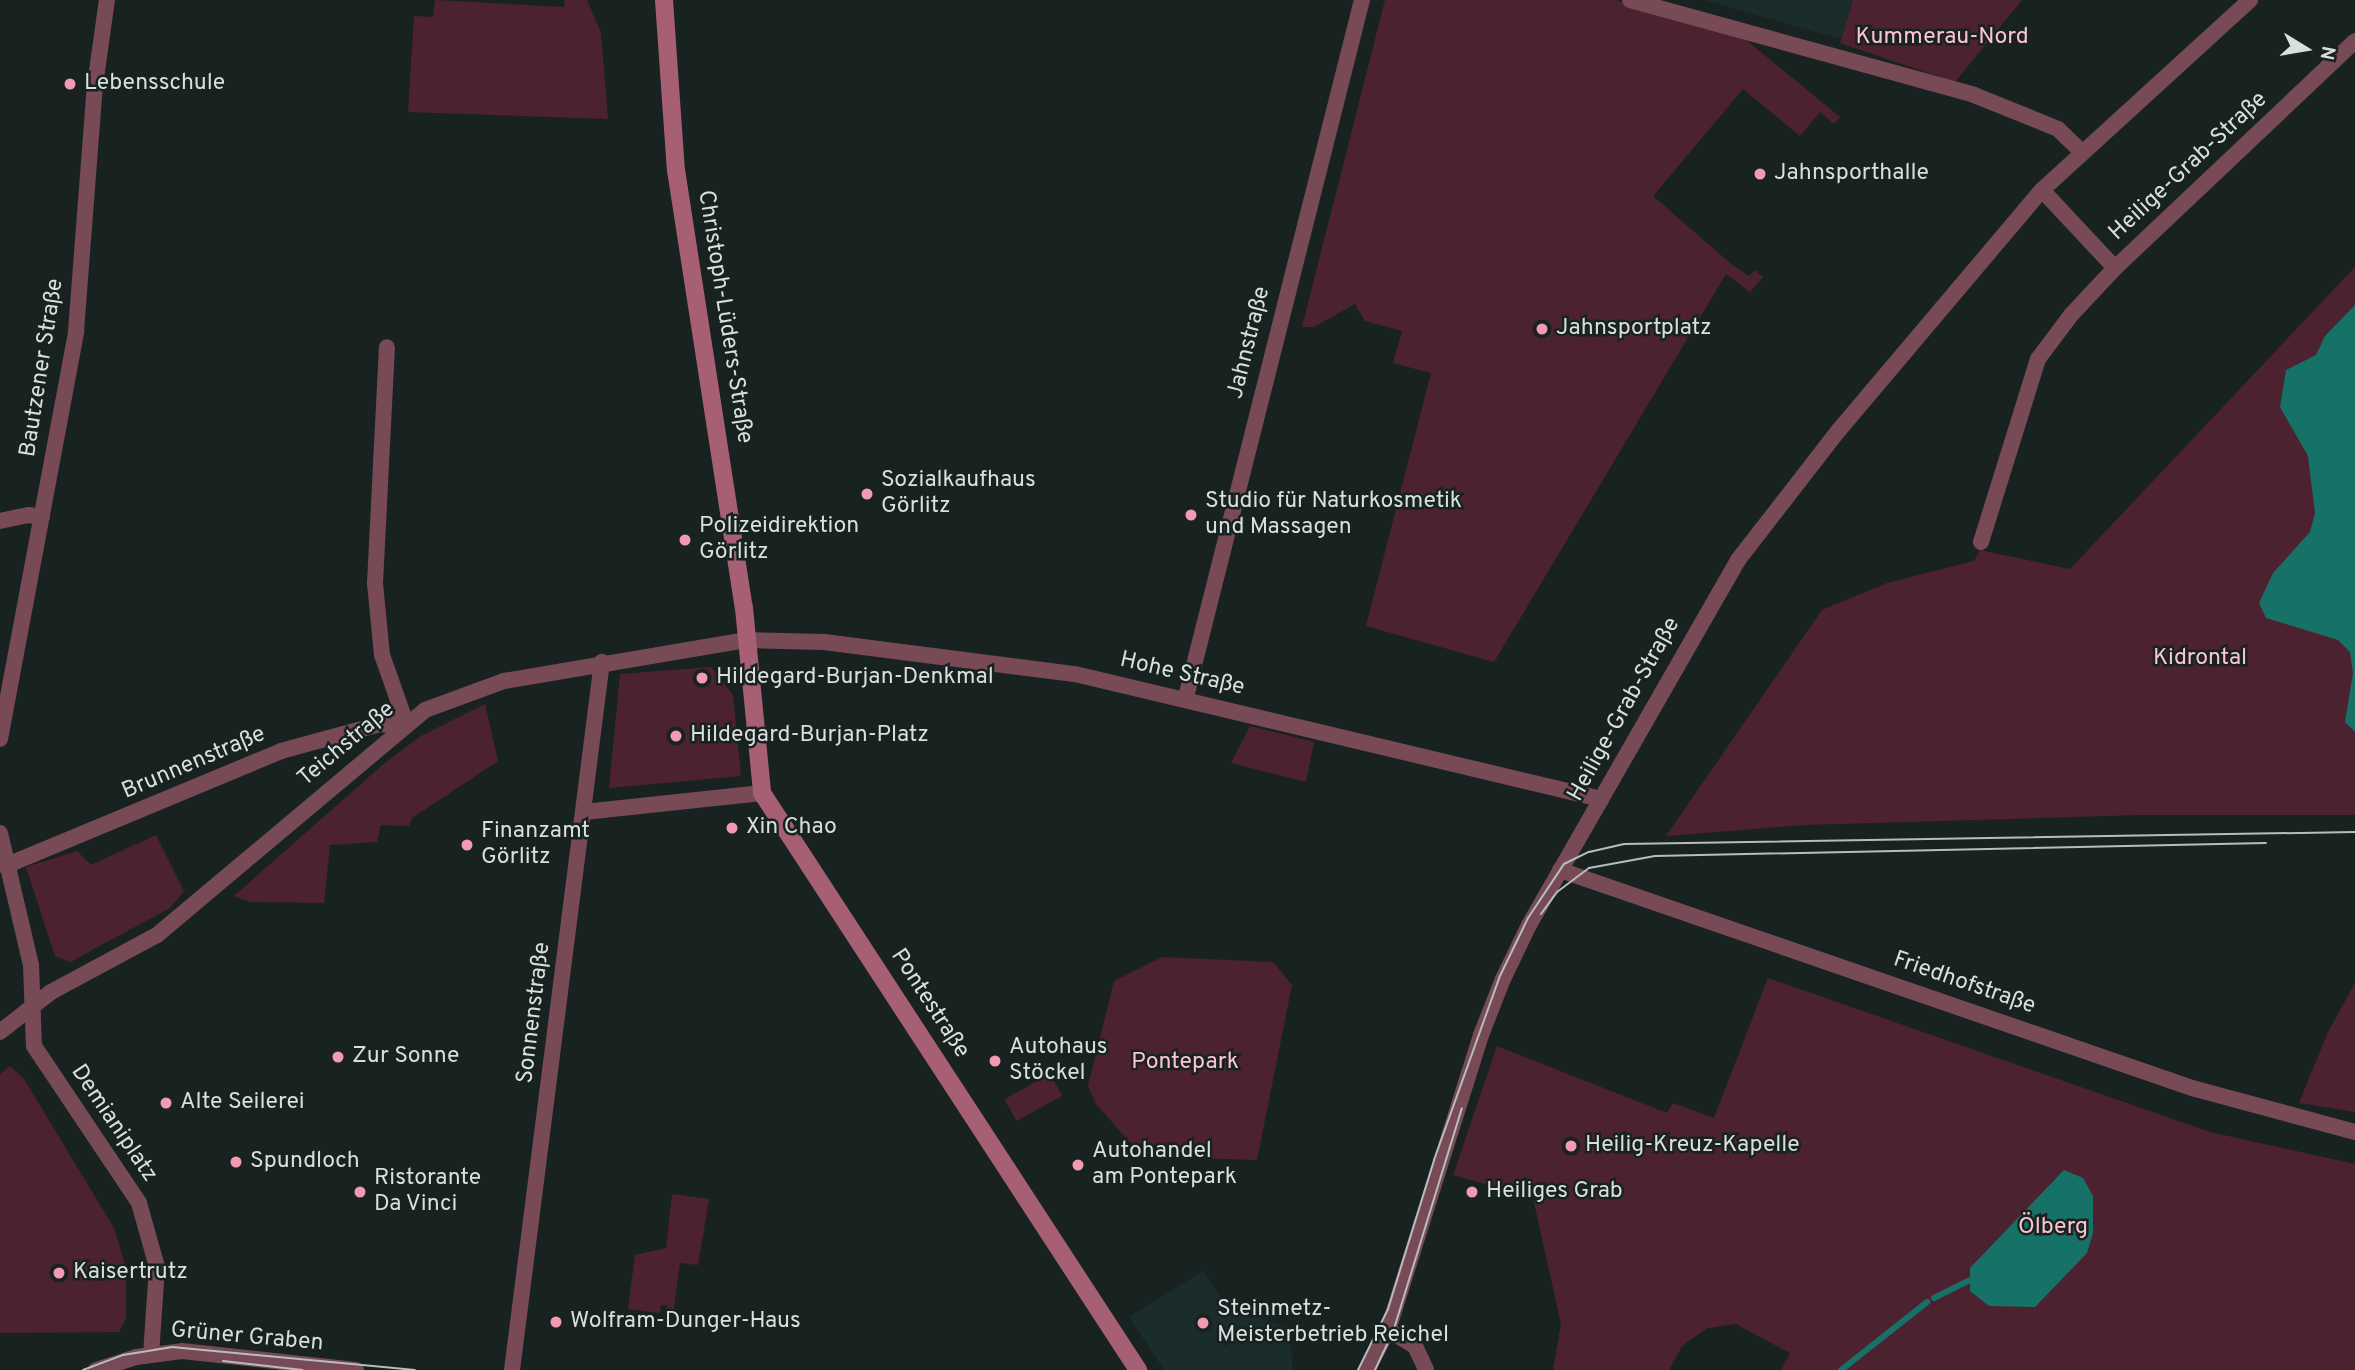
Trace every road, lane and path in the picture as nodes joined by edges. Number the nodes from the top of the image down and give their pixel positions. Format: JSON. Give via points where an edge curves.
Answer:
{"nodes":[{"id":1,"x":107,"y":0,"type":"edge"},
{"id":2,"x":664,"y":0,"type":"edge"},
{"id":3,"x":1362,"y":0,"type":"edge"},
{"id":4,"x":1630,"y":0,"type":"edge"},
{"id":5,"x":2250,"y":0,"type":"edge"},
{"id":6,"x":2355,"y":41,"type":"edge"},
{"id":7,"x":2081,"y":152,"type":"junction"},
{"id":8,"x":2042,"y":190,"type":"junction"},
{"id":9,"x":2115,"y":268,"type":"junction"},
{"id":10,"x":387,"y":347,"type":"dead end"},
{"id":11,"x":42,"y":517,"type":"junction"},
{"id":12,"x":0,"y":521,"type":"edge"},
{"id":13,"x":1981,"y":542,"type":"dead end"},
{"id":14,"x":746,"y":640,"type":"junction"},
{"id":15,"x":602,"y":662,"type":"junction"},
{"id":16,"x":1185,"y":698,"type":"junction"},
{"id":17,"x":407,"y":723,"type":"junction"},
{"id":18,"x":0,"y":739,"type":"edge"},
{"id":19,"x":762,"y":793,"type":"junction"},
{"id":20,"x":1601,"y":799,"type":"junction"},
{"id":21,"x":584,"y":813,"type":"junction"},
{"id":22,"x":0,"y":833,"type":"edge"},
{"id":23,"x":5,"y":866,"type":"junction"},
{"id":24,"x":1560,"y":870,"type":"junction"},
{"id":25,"x":32,"y":1005,"type":"junction"},
{"id":26,"x":0,"y":1032,"type":"edge"},
{"id":27,"x":2355,"y":1132,"type":"edge"},
{"id":28,"x":1388,"y":1330,"type":"junction"},
{"id":29,"x":151,"y":1354,"type":"junction"},
{"id":30,"x":96,"y":1370,"type":"edge"},
{"id":31,"x":356,"y":1370,"type":"edge"},
{"id":32,"x":512,"y":1370,"type":"edge"},
{"id":33,"x":1138,"y":1370,"type":"edge"},
{"id":34,"x":1367,"y":1370,"type":"edge"},
{"id":35,"x":1426,"y":1370,"type":"edge"}],
"edges":[{"from":1,"to":11,"type":"street","name":"Bautzener Straße","via":[[95,85],[76,331]]},
{"from":2,"to":14,"type":"street","name":"Christoph-Lüders-Straße","via":[[676,170]]},
{"from":3,"to":16,"type":"street","name":"Jahnstraße"},
{"from":4,"to":7,"type":"street","via":[[2019,110],[2058,129]]},
{"from":5,"to":7,"type":"street","name":"Heilige-Grab-Straße"},
{"from":6,"to":9,"type":"street","name":"Heilige-Grab-Straße"},
{"from":7,"to":8,"type":"street","name":"Heilige-Grab-Straße"},
{"from":8,"to":9,"type":"street","name":"Heilige-Grab-Straße"},
{"from":8,"to":20,"type":"street","name":"Heilige-Grab-Straße","via":[[1760,529],[1714,599]]},
{"from":9,"to":13,"type":"street","name":"Heilige-Grab-Straße","via":[[2038,359]]},
{"from":10,"to":17,"type":"street","via":[[375,583],[382,655]]},
{"from":11,"to":12,"type":"street"},
{"from":11,"to":18,"type":"street","name":"Bautzener Straße"},
{"from":14,"to":15,"type":"street","name":"Teichstraße"},
{"from":14,"to":16,"type":"street","name":"Hohe Straße","via":[[850,645],[1075,674]]},
{"from":14,"to":19,"type":"street","name":"Pontestraße"},
{"from":15,"to":17,"type":"street","name":"Teichstraße","via":[[504,681],[425,710]]},
{"from":15,"to":21,"type":"street","name":"Sonnenstraße"},
{"from":16,"to":20,"type":"street","name":"Hohe Straße"},
{"from":17,"to":23,"type":"street","name":"Brunnenstraße","via":[[377,725],[281,751]]},
{"from":17,"to":25,"type":"street","name":"Teichstraße","via":[[157,935]]},
{"from":19,"to":21,"type":"street"},
{"from":19,"to":33,"type":"street","name":"Pontestraße"},
{"from":20,"to":24,"type":"street","name":"Heilige-Grab-Straße"},
{"from":21,"to":32,"type":"street","name":"Sonnenstraße"},
{"from":22,"to":23,"type":"street"},
{"from":23,"to":25,"type":"street","via":[[31,965]]},
{"from":24,"to":27,"type":"street","name":"Friedhofstraße","via":[[2192,1088]]},
{"from":24,"to":28,"type":"street","name":"Heilige-Grab-Straße","via":[[1529,925],[1481,1035]]},
{"from":25,"to":26,"type":"street"},
{"from":25,"to":29,"type":"street","name":"Demianiplatz","via":[[34,1046],[139,1203],[157,1267]]},
{"from":28,"to":34,"type":"street","name":"Heilige-Grab-Straße"},
{"from":28,"to":35,"type":"street","via":[[1415,1346]]},
{"from":29,"to":30,"type":"street","name":"Grüner Graben"},
{"from":29,"to":31,"type":"street","name":"Grüner Graben","via":[[182,1352]]}]}
